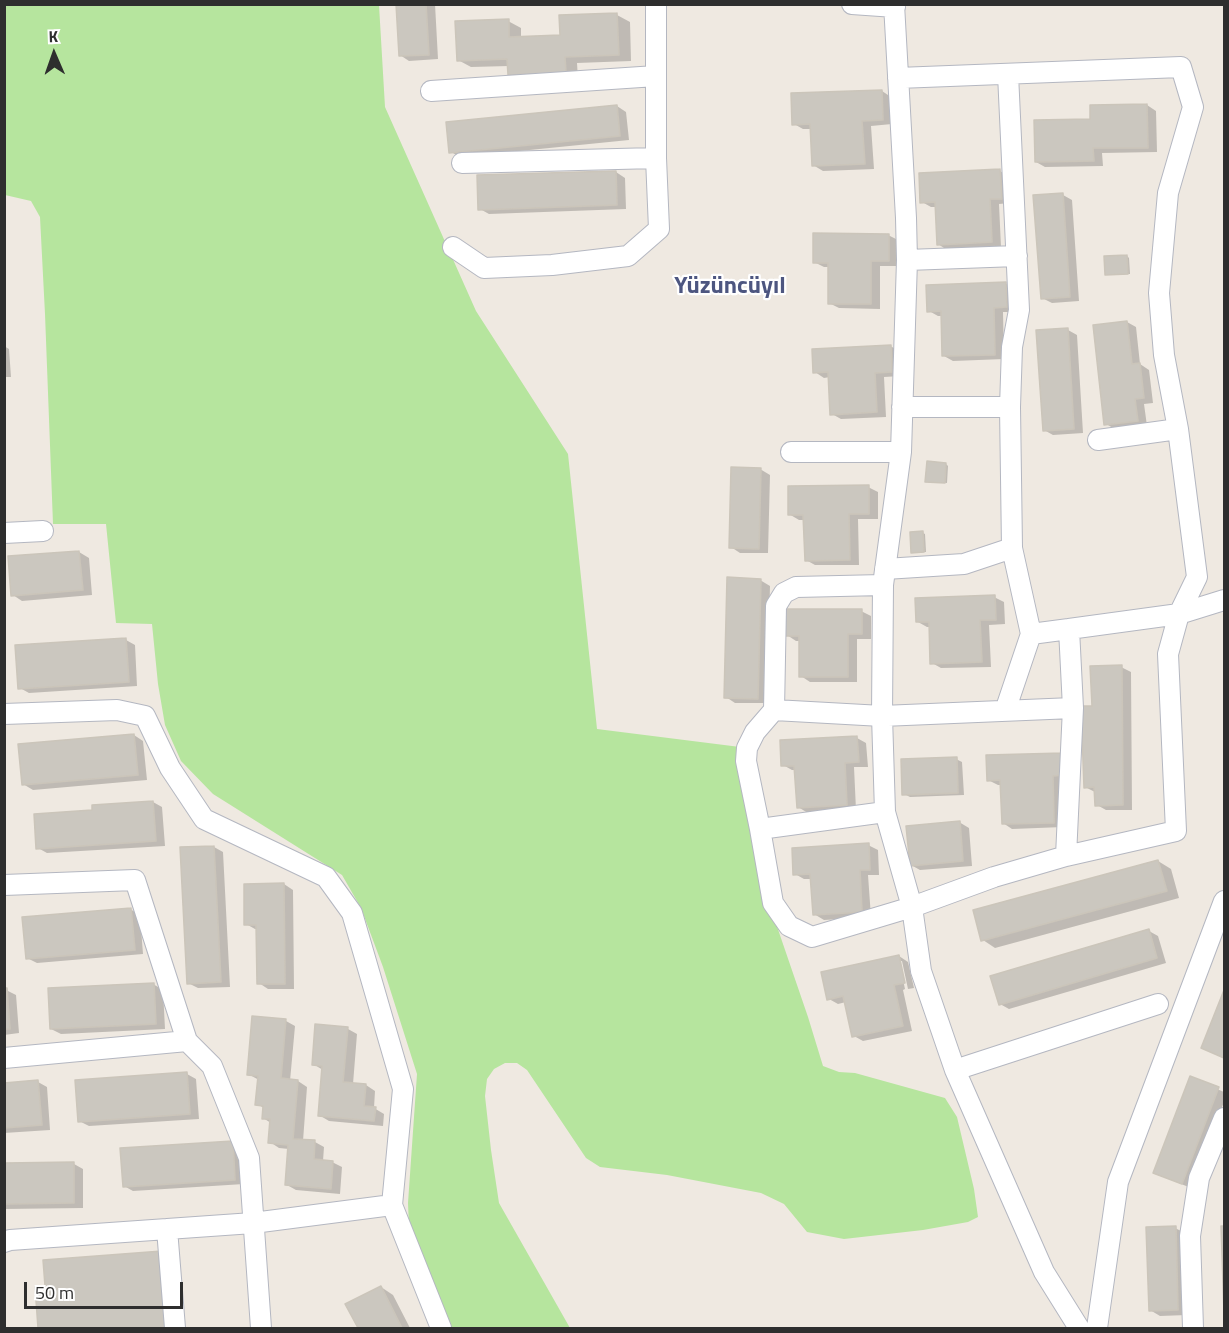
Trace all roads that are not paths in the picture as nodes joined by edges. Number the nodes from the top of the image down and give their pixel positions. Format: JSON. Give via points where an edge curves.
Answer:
{"nodes":[{"id":1,"x":656,"y":4,"type":"edge"},
{"id":2,"x":852,"y":4,"type":"edge"},
{"id":3,"x":894,"y":6,"type":"edge"},
{"id":4,"x":1008,"y":74,"type":"junction"},
{"id":5,"x":656,"y":76,"type":"junction"},
{"id":6,"x":898,"y":78,"type":"junction"},
{"id":7,"x":430,"y":91,"type":"dead end"},
{"id":8,"x":656,"y":158,"type":"junction"},
{"id":9,"x":462,"y":163,"type":"dead end"},
{"id":10,"x":453,"y":247,"type":"dead end"},
{"id":11,"x":1017,"y":256,"type":"junction"},
{"id":12,"x":907,"y":260,"type":"junction"},
{"id":13,"x":902,"y":407,"type":"junction"},
{"id":14,"x":1010,"y":407,"type":"junction"},
{"id":15,"x":1178,"y":429,"type":"junction"},
{"id":16,"x":1098,"y":440,"type":"dead end"},
{"id":17,"x":791,"y":452,"type":"dead end"},
{"id":18,"x":901,"y":452,"type":"junction"},
{"id":19,"x":43,"y":531,"type":"dead end"},
{"id":20,"x":4,"y":533,"type":"edge"},
{"id":21,"x":1012,"y":548,"type":"junction"},
{"id":22,"x":884,"y":577,"type":"junction"},
{"id":23,"x":1224,"y":600,"type":"edge"},
{"id":24,"x":1179,"y":614,"type":"junction"},
{"id":25,"x":1069,"y":629,"type":"junction"},
{"id":26,"x":1031,"y":634,"type":"junction"},
{"id":27,"x":1073,"y":708,"type":"junction"},
{"id":28,"x":774,"y":710,"type":"junction"},
{"id":29,"x":1005,"y":711,"type":"junction"},
{"id":30,"x":4,"y":714,"type":"edge"},
{"id":31,"x":882,"y":716,"type":"junction"},
{"id":32,"x":885,"y":812,"type":"junction"},
{"id":33,"x":760,"y":829,"type":"junction"},
{"id":34,"x":1066,"y":856,"type":"junction"},
{"id":35,"x":4,"y":885,"type":"edge"},
{"id":36,"x":912,"y":907,"type":"junction"},
{"id":37,"x":1222,"y":914,"type":"edge"},
{"id":38,"x":1158,"y":1004,"type":"dead end"},
{"id":39,"x":187,"y":1041,"type":"junction"},
{"id":40,"x":4,"y":1058,"type":"edge"},
{"id":41,"x":955,"y":1070,"type":"junction"},
{"id":42,"x":1224,"y":1118,"type":"edge"},
{"id":43,"x":392,"y":1204,"type":"junction"},
{"id":44,"x":253,"y":1223,"type":"junction"},
{"id":45,"x":166,"y":1229,"type":"junction"},
{"id":46,"x":4,"y":1242,"type":"edge"},
{"id":47,"x":175,"y":1329,"type":"edge"},
{"id":48,"x":261,"y":1329,"type":"edge"},
{"id":49,"x":441,"y":1329,"type":"edge"},
{"id":50,"x":1079,"y":1329,"type":"edge"},
{"id":51,"x":1098,"y":1329,"type":"edge"},
{"id":52,"x":1193,"y":1329,"type":"edge"}],
"edges":[{"from":1,"to":5,"type":"street"},
{"from":2,"to":3,"type":"street"},
{"from":3,"to":6,"type":"street"},
{"from":4,"to":6,"type":"street"},
{"from":4,"to":11,"type":"street"},
{"from":4,"to":15,"type":"street","via":[[1181,67],[1193,107],[1168,193],[1159,293],[1164,355]]},
{"from":5,"to":7,"type":"street"},
{"from":5,"to":8,"type":"street"},
{"from":6,"to":12,"type":"street"},
{"from":8,"to":9,"type":"street"},
{"from":8,"to":10,"type":"street","via":[[659,229],[628,256],[484,268]]},
{"from":11,"to":12,"type":"street"},
{"from":11,"to":14,"type":"street","via":[[1019,309],[1012,347]]},
{"from":12,"to":13,"type":"street"},
{"from":13,"to":14,"type":"street"},
{"from":13,"to":18,"type":"street"},
{"from":14,"to":21,"type":"street"},
{"from":15,"to":16,"type":"street"},
{"from":15,"to":24,"type":"street","via":[[1197,577]]},
{"from":17,"to":18,"type":"street"},
{"from":18,"to":22,"type":"street"},
{"from":19,"to":20,"type":"street"},
{"from":21,"to":22,"type":"street","via":[[964,564]]},
{"from":21,"to":26,"type":"street"},
{"from":22,"to":28,"type":"street","via":[[796,587],[784,593],[776,606]]},
{"from":22,"to":31,"type":"street"},
{"from":23,"to":24,"type":"street"},
{"from":24,"to":25,"type":"street"},
{"from":24,"to":34,"type":"street","via":[[1168,654],[1176,831]]},
{"from":25,"to":26,"type":"street"},
{"from":25,"to":27,"type":"street"},
{"from":26,"to":29,"type":"street"},
{"from":27,"to":29,"type":"street"},
{"from":27,"to":34,"type":"street"},
{"from":28,"to":31,"type":"street"},
{"from":28,"to":33,"type":"street","via":[[747,748],[746,761]]},
{"from":29,"to":31,"type":"street"},
{"from":30,"to":43,"type":"street","via":[[117,710],[145,717],[170,768],[204,819],[326,878],[352,913],[403,1089]]},
{"from":31,"to":32,"type":"street"},
{"from":32,"to":33,"type":"street"},
{"from":32,"to":36,"type":"street"},
{"from":33,"to":36,"type":"street","via":[[773,903],[789,926],[812,937]]},
{"from":34,"to":36,"type":"street"},
{"from":35,"to":39,"type":"street","via":[[135,880]]},
{"from":36,"to":41,"type":"street","via":[[921,970]]},
{"from":37,"to":51,"type":"street","via":[[1118,1182]]},
{"from":38,"to":41,"type":"street"},
{"from":39,"to":40,"type":"street"},
{"from":39,"to":44,"type":"street","via":[[212,1066],[249,1158]]},
{"from":41,"to":50,"type":"street","via":[[1044,1272]]},
{"from":42,"to":52,"type":"street","via":[[1199,1178],[1190,1236]]},
{"from":43,"to":44,"type":"street"},
{"from":43,"to":49,"type":"street"},
{"from":44,"to":45,"type":"street"},
{"from":44,"to":48,"type":"street"},
{"from":45,"to":46,"type":"street"},
{"from":45,"to":47,"type":"street"}]}
